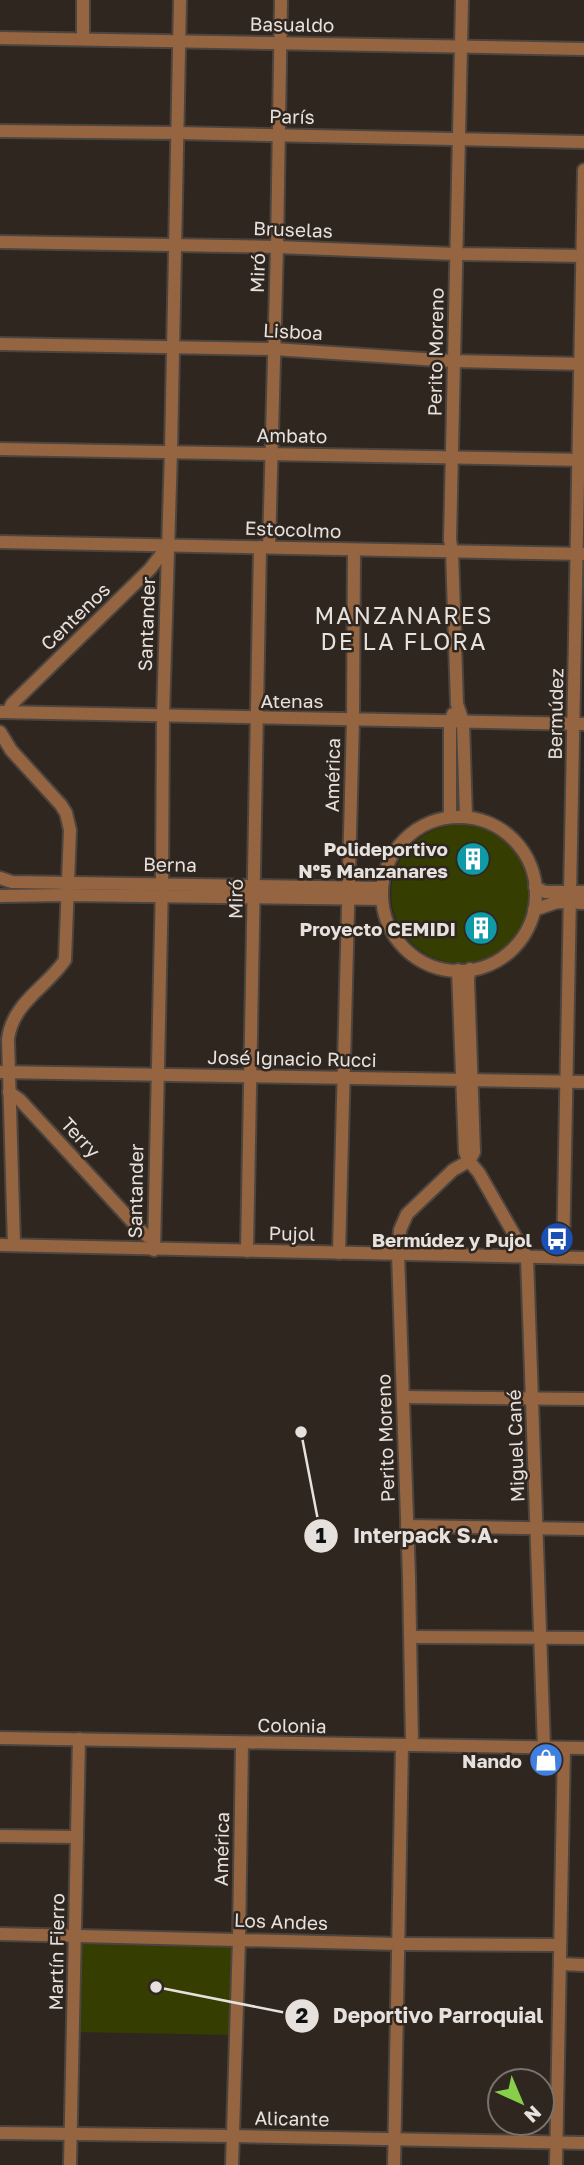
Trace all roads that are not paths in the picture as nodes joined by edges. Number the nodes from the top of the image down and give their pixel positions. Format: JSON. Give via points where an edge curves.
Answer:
{"nodes":[{"id":1,"x":83,"y":0,"type":"edge"},
{"id":2,"x":180,"y":0,"type":"edge"},
{"id":3,"x":281,"y":0,"type":"edge"},
{"id":4,"x":462,"y":0,"type":"edge"},
{"id":5,"x":0,"y":38,"type":"edge"},
{"id":6,"x":83,"y":39,"type":"junction"},
{"id":7,"x":178,"y":42,"type":"junction"},
{"id":8,"x":280,"y":43,"type":"junction"},
{"id":9,"x":461,"y":48,"type":"junction"},
{"id":10,"x":584,"y":49,"type":"edge"},
{"id":11,"x":0,"y":131,"type":"edge"},
{"id":12,"x":177,"y":133,"type":"junction"},
{"id":13,"x":279,"y":135,"type":"junction"},
{"id":14,"x":458,"y":138,"type":"junction"},
{"id":15,"x":584,"y":142,"type":"edge"},
{"id":16,"x":584,"y":170,"type":"edge"},
{"id":17,"x":0,"y":242,"type":"edge"},
{"id":18,"x":174,"y":246,"type":"junction"},
{"id":19,"x":277,"y":247,"type":"junction"},
{"id":20,"x":456,"y":254,"type":"junction"},
{"id":21,"x":584,"y":256,"type":"edge"},
{"id":22,"x":0,"y":344,"type":"edge"},
{"id":23,"x":173,"y":346,"type":"junction"},
{"id":24,"x":274,"y":349,"type":"junction"},
{"id":25,"x":453,"y":361,"type":"junction"},
{"id":26,"x":583,"y":364,"type":"edge"},
{"id":27,"x":0,"y":449,"type":"edge"},
{"id":28,"x":171,"y":451,"type":"junction"},
{"id":29,"x":271,"y":454,"type":"junction"},
{"id":30,"x":452,"y":457,"type":"junction"},
{"id":31,"x":582,"y":460,"type":"edge"},
{"id":32,"x":0,"y":542,"type":"edge"},
{"id":33,"x":168,"y":545,"type":"junction"},
{"id":34,"x":264,"y":547,"type":"junction"},
{"id":35,"x":354,"y":550,"type":"junction"},
{"id":36,"x":453,"y":551,"type":"junction"},
{"id":37,"x":580,"y":554,"type":"edge"},
{"id":38,"x":151,"y":568,"type":"junction"},
{"id":39,"x":167,"y":571,"type":"junction"},
{"id":40,"x":457,"y":704,"type":"junction"},
{"id":41,"x":4,"y":712,"type":"edge"},
{"id":42,"x":163,"y":716,"type":"junction"},
{"id":43,"x":258,"y":719,"type":"junction"},
{"id":44,"x":353,"y":719,"type":"junction"},
{"id":45,"x":450,"y":722,"type":"junction"},
{"id":46,"x":463,"y":722,"type":"junction"},
{"id":47,"x":579,"y":724,"type":"edge"},
{"id":48,"x":0,"y":732,"type":"edge"},
{"id":49,"x":450,"y":817,"type":"junction"},
{"id":50,"x":466,"y":817,"type":"junction"},
{"id":51,"x":0,"y":878,"type":"edge"},
{"id":52,"x":535,"y":887,"type":"junction"},
{"id":53,"x":68,"y":889,"type":"junction"},
{"id":54,"x":162,"y":890,"type":"junction"},
{"id":55,"x":254,"y":891,"type":"junction"},
{"id":56,"x":349,"y":893,"type":"junction"},
{"id":57,"x":382,"y":893,"type":"junction"},
{"id":58,"x":0,"y":897,"type":"edge"},
{"id":59,"x":578,"y":897,"type":"edge"},
{"id":60,"x":534,"y":910,"type":"junction"},
{"id":61,"x":464,"y":970,"type":"junction"},
{"id":62,"x":4,"y":1072,"type":"edge"},
{"id":63,"x":156,"y":1075,"type":"junction"},
{"id":64,"x":250,"y":1076,"type":"junction"},
{"id":65,"x":344,"y":1078,"type":"junction"},
{"id":66,"x":466,"y":1080,"type":"junction"},
{"id":67,"x":568,"y":1082,"type":"junction"},
{"id":68,"x":584,"y":1082,"type":"edge"},
{"id":69,"x":9,"y":1091,"type":"junction"},
{"id":70,"x":469,"y":1161,"type":"junction"},
{"id":71,"x":154,"y":1244,"type":"junction"},
{"id":72,"x":0,"y":1245,"type":"edge"},
{"id":73,"x":14,"y":1245,"type":"junction"},
{"id":74,"x":247,"y":1251,"type":"junction"},
{"id":75,"x":398,"y":1252,"type":"junction"},
{"id":76,"x":340,"y":1253,"type":"junction"},
{"id":77,"x":527,"y":1257,"type":"junction"},
{"id":78,"x":564,"y":1257,"type":"junction"},
{"id":79,"x":584,"y":1258,"type":"edge"},
{"id":80,"x":403,"y":1397,"type":"junction"},
{"id":81,"x":532,"y":1398,"type":"junction"},
{"id":82,"x":584,"y":1399,"type":"edge"},
{"id":83,"x":407,"y":1525,"type":"junction"},
{"id":84,"x":538,"y":1528,"type":"junction"},
{"id":85,"x":584,"y":1528,"type":"edge"},
{"id":86,"x":411,"y":1637,"type":"junction"},
{"id":87,"x":541,"y":1638,"type":"junction"},
{"id":88,"x":584,"y":1638,"type":"edge"},
{"id":89,"x":0,"y":1738,"type":"edge"},
{"id":90,"x":79,"y":1740,"type":"junction"},
{"id":91,"x":242,"y":1743,"type":"junction"},
{"id":92,"x":407,"y":1744,"type":"junction"},
{"id":93,"x":544,"y":1747,"type":"junction"},
{"id":94,"x":564,"y":1748,"type":"junction"},
{"id":95,"x":584,"y":1748,"type":"edge"},
{"id":96,"x":0,"y":1836,"type":"edge"},
{"id":97,"x":77,"y":1837,"type":"junction"},
{"id":98,"x":0,"y":1934,"type":"edge"},
{"id":99,"x":75,"y":1935,"type":"junction"},
{"id":100,"x":239,"y":1939,"type":"junction"},
{"id":101,"x":399,"y":1944,"type":"junction"},
{"id":102,"x":560,"y":1945,"type":"junction"},
{"id":103,"x":560,"y":1964,"type":"junction"},
{"id":104,"x":584,"y":1965,"type":"edge"},
{"id":105,"x":0,"y":2133,"type":"edge"},
{"id":106,"x":71,"y":2134,"type":"junction"},
{"id":107,"x":232,"y":2136,"type":"junction"},
{"id":108,"x":394,"y":2139,"type":"junction"},
{"id":109,"x":557,"y":2143,"type":"junction"},
{"id":110,"x":584,"y":2143,"type":"edge"},
{"id":111,"x":70,"y":2165,"type":"edge"},
{"id":112,"x":232,"y":2165,"type":"edge"},
{"id":113,"x":394,"y":2165,"type":"edge"},
{"id":114,"x":556,"y":2165,"type":"edge"}],
"edges":[{"from":1,"to":6,"type":"street"},
{"from":2,"to":7,"type":"street","name":"Santander"},
{"from":3,"to":8,"type":"street","name":"Miró"},
{"from":4,"to":9,"type":"street","name":"Perito Moreno"},
{"from":5,"to":6,"type":"street","name":"Basualdo"},
{"from":6,"to":7,"type":"street","name":"Basualdo"},
{"from":7,"to":8,"type":"street","name":"Basualdo"},
{"from":7,"to":12,"type":"street","name":"Santander"},
{"from":8,"to":9,"type":"street","name":"Basualdo"},
{"from":8,"to":13,"type":"street","name":"Miró"},
{"from":9,"to":10,"type":"street","name":"Basualdo"},
{"from":9,"to":14,"type":"street","name":"Perito Moreno"},
{"from":11,"to":12,"type":"street","name":"París"},
{"from":12,"to":13,"type":"street","name":"París"},
{"from":12,"to":18,"type":"street","name":"Santander"},
{"from":13,"to":14,"type":"street","name":"París"},
{"from":13,"to":19,"type":"street","name":"Miró"},
{"from":14,"to":15,"type":"street","name":"París"},
{"from":14,"to":20,"type":"street","name":"Perito Moreno"},
{"from":16,"to":21,"type":"street","name":"Bermúdez"},
{"from":17,"to":18,"type":"street","name":"Bruselas"},
{"from":18,"to":19,"type":"street","name":"Bruselas"},
{"from":18,"to":23,"type":"street","name":"Santander"},
{"from":19,"to":20,"type":"street","name":"Bruselas"},
{"from":19,"to":24,"type":"street","name":"Miró"},
{"from":20,"to":21,"type":"street","name":"Bruselas"},
{"from":20,"to":25,"type":"street","name":"Perito Moreno"},
{"from":21,"to":26,"type":"street","name":"Bermúdez"},
{"from":22,"to":23,"type":"street","name":"Lisboa"},
{"from":23,"to":24,"type":"street","name":"Lisboa"},
{"from":23,"to":28,"type":"street","name":"Santander"},
{"from":24,"to":25,"type":"street","name":"Lisboa"},
{"from":24,"to":29,"type":"street","name":"Miró"},
{"from":25,"to":26,"type":"street","name":"Lisboa"},
{"from":25,"to":30,"type":"street","name":"Perito Moreno"},
{"from":26,"to":31,"type":"street","name":"Bermúdez"},
{"from":27,"to":28,"type":"street","name":"Ambato"},
{"from":28,"to":29,"type":"street","name":"Ambato"},
{"from":28,"to":33,"type":"street","name":"Santander"},
{"from":29,"to":30,"type":"street","name":"Ambato"},
{"from":29,"to":34,"type":"street","name":"Miró"},
{"from":30,"to":31,"type":"street","name":"Ambato"},
{"from":30,"to":36,"type":"street","name":"Perito Moreno"},
{"from":31,"to":37,"type":"street","name":"Bermúdez"},
{"from":32,"to":33,"type":"street","name":"Estocolmo"},
{"from":33,"to":34,"type":"street","name":"Estocolmo"},
{"from":33,"to":38,"type":"street","name":"Centenos"},
{"from":33,"to":39,"type":"street","name":"Santander"},
{"from":34,"to":35,"type":"street","name":"Estocolmo"},
{"from":34,"to":43,"type":"street","name":"Miró"},
{"from":35,"to":36,"type":"street","name":"Estocolmo"},
{"from":35,"to":44,"type":"street","name":"América"},
{"from":36,"to":37,"type":"street","name":"Estocolmo"},
{"from":36,"to":40,"type":"street","name":"Perito Moreno"},
{"from":37,"to":47,"type":"street","name":"Bermúdez"},
{"from":38,"to":39,"type":"street"},
{"from":38,"to":41,"type":"street","name":"Centenos"},
{"from":39,"to":42,"type":"street","name":"Santander"},
{"from":40,"to":45,"type":"street","name":"Perito Moreno"},
{"from":40,"to":46,"type":"street","name":"Perito Moreno"},
{"from":41,"to":42,"type":"street","name":"Atenas"},
{"from":42,"to":43,"type":"street","name":"Atenas"},
{"from":42,"to":54,"type":"street","name":"Santander"},
{"from":43,"to":44,"type":"street","name":"Atenas"},
{"from":43,"to":55,"type":"street","name":"Miró"},
{"from":44,"to":45,"type":"street","name":"Atenas"},
{"from":44,"to":56,"type":"street","name":"América"},
{"from":45,"to":46,"type":"street","name":"Atenas"},
{"from":45,"to":49,"type":"street","name":"Perito Moreno"},
{"from":46,"to":47,"type":"street","name":"Atenas"},
{"from":46,"to":50,"type":"street","name":"Perito Moreno"},
{"from":47,"to":59,"type":"street","name":"Bermúdez"},
{"from":48,"to":53,"type":"street","via":[[66,813],[70,830]]},
{"from":49,"to":50,"type":"street"},
{"from":49,"to":57,"type":"street","via":[[417,829],[400,845],[388,865]]},
{"from":50,"to":52,"type":"street","via":[[509,835],[530,864]]},
{"from":51,"to":53,"type":"street","name":"Berna"},
{"from":52,"to":59,"type":"street"},
{"from":52,"to":60,"type":"street"},
{"from":53,"to":54,"type":"street","name":"Berna"},
{"from":53,"to":58,"type":"street","name":"Berna"},
{"from":53,"to":62,"type":"street","via":[[65,960],[16,1013]]},
{"from":54,"to":55,"type":"street","name":"Berna"},
{"from":54,"to":63,"type":"street","name":"Santander"},
{"from":55,"to":56,"type":"street","name":"Berna"},
{"from":55,"to":64,"type":"street","name":"Miró"},
{"from":56,"to":57,"type":"street","name":"Berna"},
{"from":56,"to":65,"type":"street","name":"América"},
{"from":57,"to":61,"type":"street","via":[[387,921],[406,950],[435,967]]},
{"from":59,"to":60,"type":"street"},
{"from":59,"to":67,"type":"street","name":"Bermúdez"},
{"from":60,"to":61,"type":"street","via":[[526,931],[511,949],[492,962]]},
{"from":61,"to":66,"type":"street","via":[[468,979]]},
{"from":62,"to":63,"type":"street","name":"José Ignacio Rucci"},
{"from":62,"to":69,"type":"street"},
{"from":63,"to":64,"type":"street","name":"José Ignacio Rucci"},
{"from":63,"to":71,"type":"street","name":"Santander"},
{"from":64,"to":65,"type":"street","name":"José Ignacio Rucci"},
{"from":64,"to":74,"type":"street","name":"Miró"},
{"from":65,"to":66,"type":"street","name":"José Ignacio Rucci"},
{"from":65,"to":76,"type":"street","name":"América"},
{"from":66,"to":67,"type":"street","name":"José Ignacio Rucci"},
{"from":66,"to":70,"type":"street","via":[[474,1152]]},
{"from":67,"to":68,"type":"street","name":"José Ignacio Rucci"},
{"from":67,"to":78,"type":"street","name":"Bermúdez"},
{"from":69,"to":71,"type":"street","name":"Terry"},
{"from":69,"to":73,"type":"street"},
{"from":70,"to":75,"type":"street","name":"Perito Moreno","via":[[453,1170],[407,1214]]},
{"from":70,"to":77,"type":"street","name":"Miguel Cané"},
{"from":71,"to":73,"type":"street","name":"Pujol"},
{"from":71,"to":74,"type":"street","name":"Pujol"},
{"from":72,"to":73,"type":"street","name":"Pujol"},
{"from":74,"to":76,"type":"street","name":"Pujol"},
{"from":75,"to":76,"type":"street","name":"Pujol"},
{"from":75,"to":77,"type":"street","name":"Pujol"},
{"from":75,"to":80,"type":"street","name":"Perito Moreno"},
{"from":77,"to":78,"type":"street","name":"Pujol"},
{"from":77,"to":81,"type":"street","name":"Miguel Cané"},
{"from":78,"to":79,"type":"street","name":"Pujol"},
{"from":80,"to":81,"type":"street"},
{"from":80,"to":83,"type":"street","name":"Perito Moreno"},
{"from":81,"to":82,"type":"street"},
{"from":81,"to":84,"type":"street","name":"Miguel Cané"},
{"from":83,"to":84,"type":"street"},
{"from":83,"to":86,"type":"street","name":"Perito Moreno"},
{"from":84,"to":85,"type":"street"},
{"from":84,"to":87,"type":"street","name":"Miguel Cané"},
{"from":86,"to":87,"type":"street"},
{"from":86,"to":92,"type":"street","name":"Perito Moreno"},
{"from":87,"to":88,"type":"street"},
{"from":87,"to":93,"type":"street","name":"Miguel Cané"},
{"from":89,"to":90,"type":"street","name":"Colonia"},
{"from":90,"to":91,"type":"street","name":"Colonia"},
{"from":90,"to":97,"type":"street","name":"Martín Fierro"},
{"from":91,"to":92,"type":"street","name":"Colonia"},
{"from":91,"to":100,"type":"street","name":"América"},
{"from":92,"to":93,"type":"street","name":"Colonia"},
{"from":92,"to":101,"type":"street","name":"Perito Moreno"},
{"from":93,"to":94,"type":"street","name":"Colonia"},
{"from":94,"to":95,"type":"street","name":"Colonia"},
{"from":94,"to":102,"type":"street"},
{"from":96,"to":97,"type":"street"},
{"from":97,"to":99,"type":"street","name":"Martín Fierro"},
{"from":98,"to":99,"type":"street","name":"Los Andes"},
{"from":99,"to":100,"type":"street","name":"Los Andes"},
{"from":99,"to":106,"type":"street","name":"Martín Fierro"},
{"from":100,"to":101,"type":"street","name":"Los Andes"},
{"from":100,"to":107,"type":"street","name":"América"},
{"from":101,"to":102,"type":"street","name":"Los Andes"},
{"from":101,"to":108,"type":"street","name":"Perito Moreno"},
{"from":102,"to":103,"type":"street"},
{"from":103,"to":104,"type":"street"},
{"from":103,"to":109,"type":"street"},
{"from":105,"to":106,"type":"street","name":"Alicante"},
{"from":106,"to":107,"type":"street","name":"Alicante"},
{"from":106,"to":111,"type":"street","name":"Martín Fierro"},
{"from":107,"to":108,"type":"street","name":"Alicante"},
{"from":107,"to":112,"type":"street","name":"América"},
{"from":108,"to":109,"type":"street","name":"Alicante"},
{"from":108,"to":113,"type":"street","name":"Perito Moreno"},
{"from":109,"to":110,"type":"street","name":"Alicante"},
{"from":109,"to":114,"type":"street"}]}
